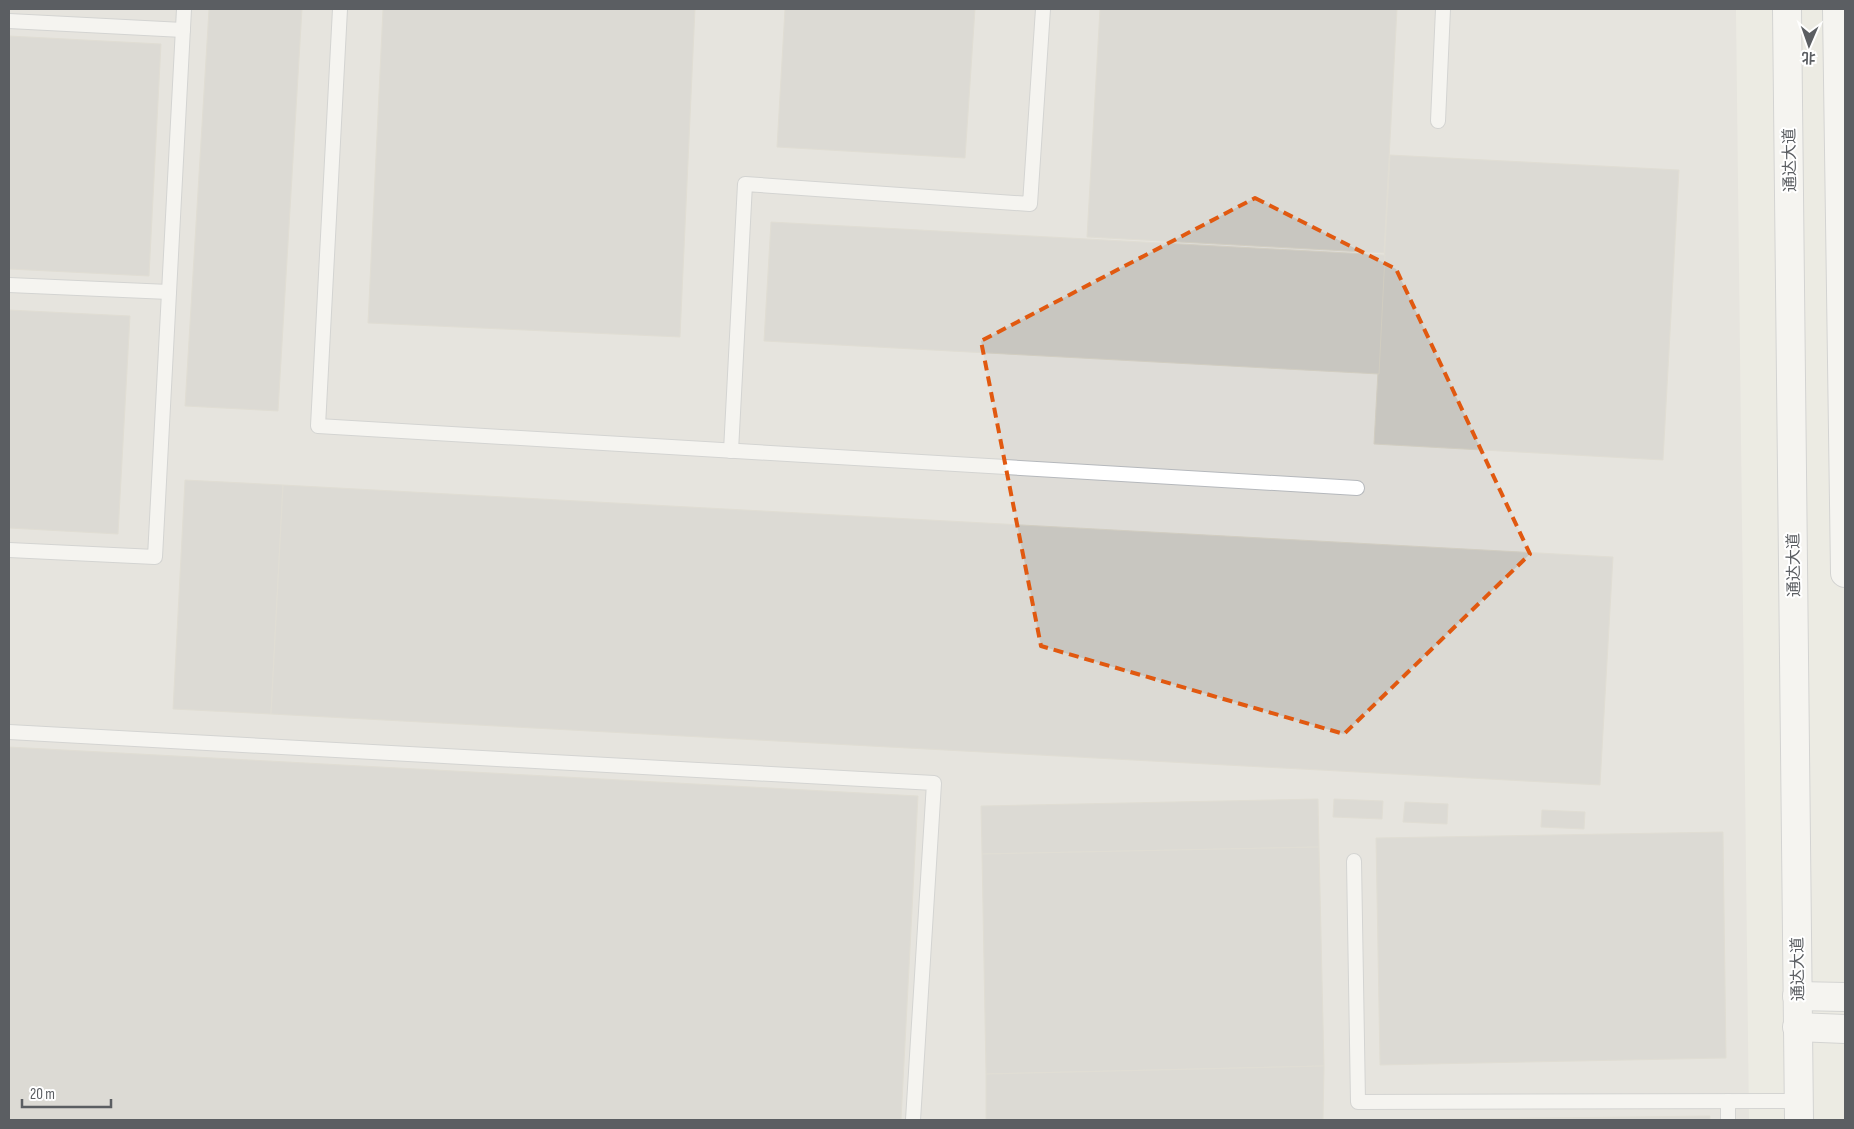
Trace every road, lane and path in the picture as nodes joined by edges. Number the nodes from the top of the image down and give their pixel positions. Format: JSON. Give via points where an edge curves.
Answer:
{"nodes":[{"id":1,"x":184,"y":9,"type":"edge"},
{"id":2,"x":340,"y":9,"type":"edge"},
{"id":3,"x":1043,"y":9,"type":"edge"},
{"id":4,"x":1443,"y":9,"type":"edge"},
{"id":5,"x":1787,"y":9,"type":"edge"},
{"id":6,"x":1837,"y":9,"type":"edge"},
{"id":7,"x":9,"y":21,"type":"edge"},
{"id":8,"x":183,"y":30,"type":"junction"},
{"id":9,"x":1438,"y":121,"type":"dead end"},
{"id":10,"x":9,"y":285,"type":"edge"},
{"id":11,"x":169,"y":292,"type":"junction"},
{"id":12,"x":731,"y":451,"type":"junction"},
{"id":13,"x":1356,"y":488,"type":"dead end"},
{"id":14,"x":9,"y":550,"type":"edge"},
{"id":15,"x":1845,"y":573,"type":"edge"},
{"id":16,"x":9,"y":732,"type":"edge"},
{"id":17,"x":1354,"y":861,"type":"dead end"},
{"id":18,"x":1797,"y":996,"type":"junction"},
{"id":19,"x":1845,"y":997,"type":"edge"},
{"id":20,"x":1797,"y":1027,"type":"junction"},
{"id":21,"x":1845,"y":1029,"type":"edge"},
{"id":22,"x":1728,"y":1101,"type":"junction"},
{"id":23,"x":1799,"y":1110,"type":"edge"},
{"id":24,"x":913,"y":1120,"type":"edge"},
{"id":25,"x":1728,"y":1120,"type":"edge"}],
"edges":[{"from":1,"to":8,"type":"lane"},
{"from":2,"to":12,"type":"lane","via":[[318,426]]},
{"from":3,"to":12,"type":"lane","via":[[1030,204],[745,184]]},
{"from":4,"to":9,"type":"lane"},
{"from":5,"to":18,"type":"main road","name":"通达大道"},
{"from":6,"to":15,"type":"main road"},
{"from":7,"to":8,"type":"lane"},
{"from":8,"to":11,"type":"lane"},
{"from":10,"to":11,"type":"lane"},
{"from":11,"to":14,"type":"lane","via":[[154,557]]},
{"from":12,"to":13,"type":"lane"},
{"from":16,"to":24,"type":"lane","via":[[934,783]]},
{"from":17,"to":22,"type":"lane","via":[[1358,1102]]},
{"from":18,"to":19,"type":"main road"},
{"from":18,"to":20,"type":"main road","name":"通达大道"},
{"from":20,"to":21,"type":"main road"},
{"from":20,"to":23,"type":"main road","name":"通达大道"},
{"from":22,"to":23,"type":"lane"},
{"from":22,"to":25,"type":"lane"}]}
